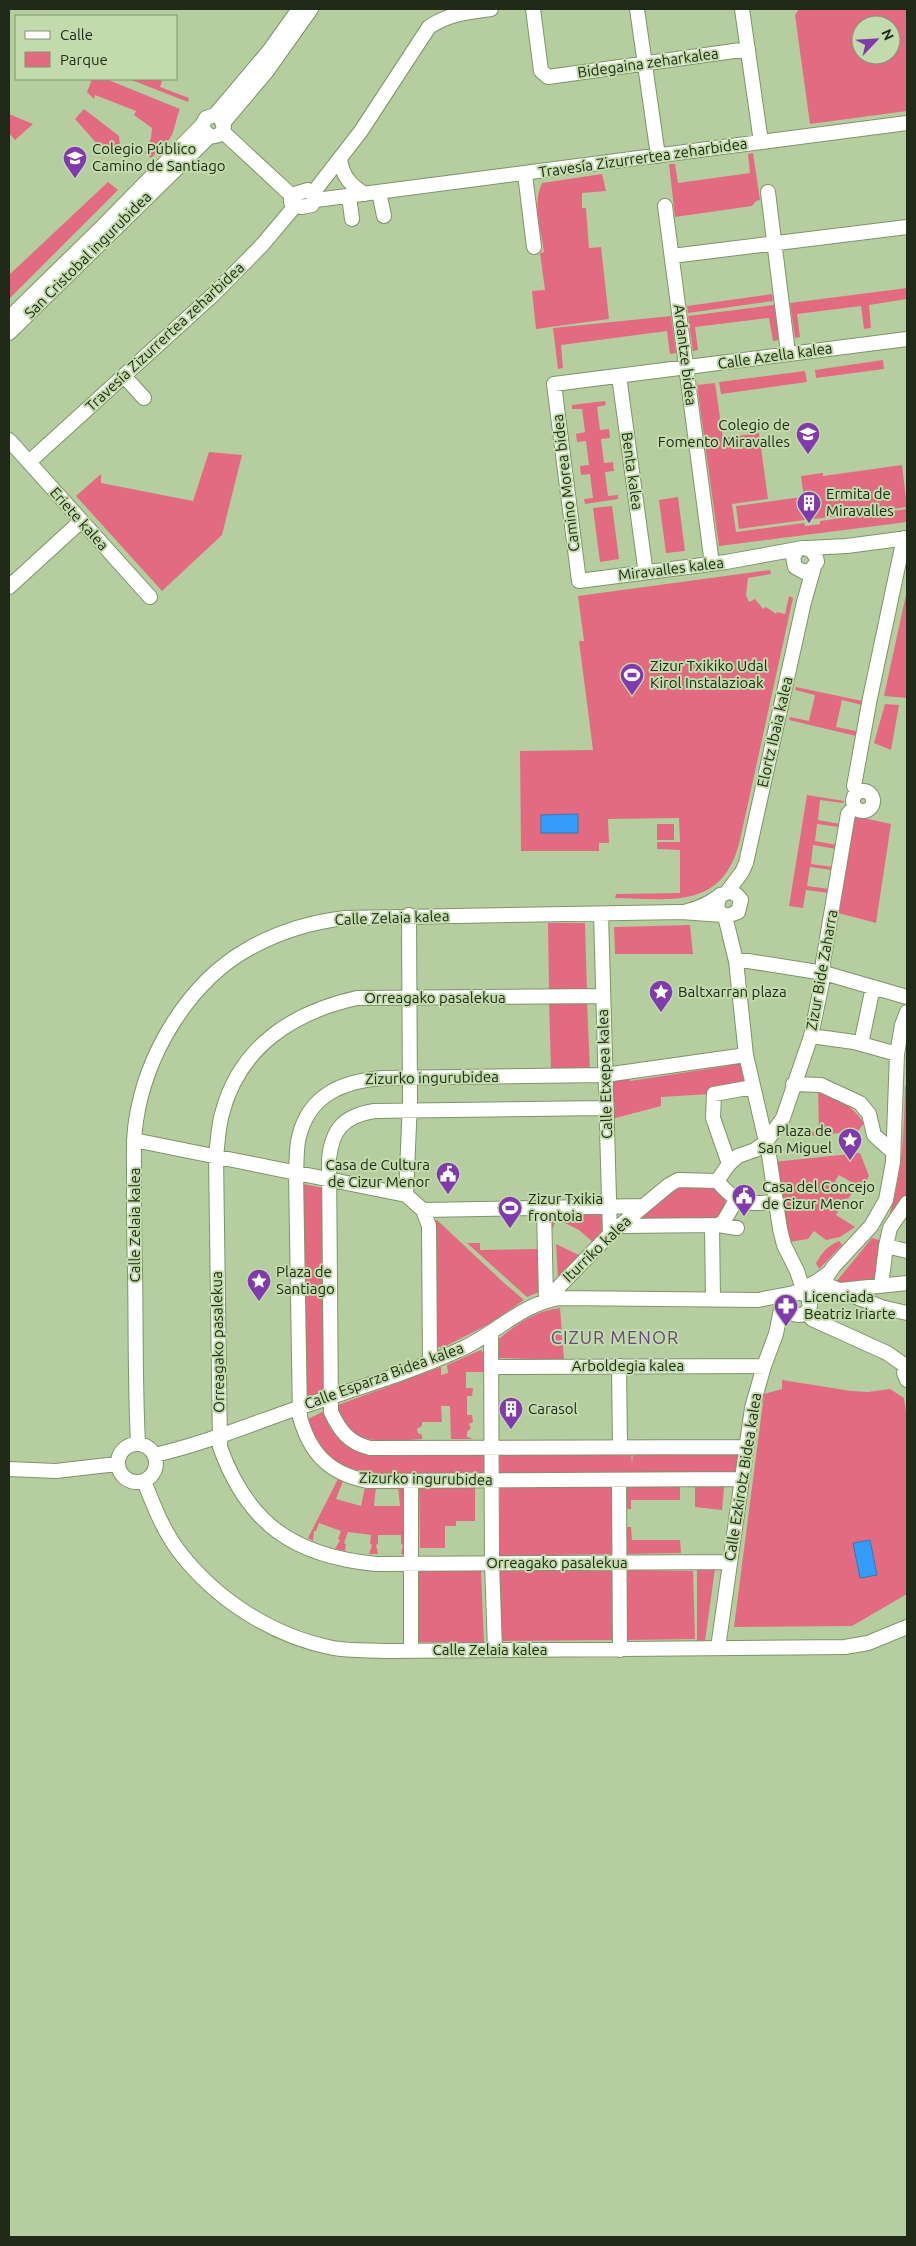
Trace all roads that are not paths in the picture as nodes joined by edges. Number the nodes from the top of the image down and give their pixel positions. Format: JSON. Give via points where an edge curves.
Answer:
{"nodes":[{"id":1,"x":299,"y":9,"type":"edge"},
{"id":2,"x":311,"y":9,"type":"edge"},
{"id":3,"x":490,"y":9,"type":"edge"},
{"id":4,"x":534,"y":9,"type":"edge"},
{"id":5,"x":637,"y":9,"type":"edge"},
{"id":6,"x":742,"y":9,"type":"edge"},
{"id":7,"x":748,"y":49,"type":"junction"},
{"id":8,"x":645,"y":63,"type":"junction"},
{"id":9,"x":907,"y":123,"type":"edge"},
{"id":10,"x":215,"y":126,"type":"junction"},
{"id":11,"x":761,"y":142,"type":"junction"},
{"id":12,"x":658,"y":156,"type":"junction"},
{"id":13,"x":340,"y":158,"type":"junction"},
{"id":14,"x":525,"y":174,"type":"junction"},
{"id":15,"x":380,"y":192,"type":"junction"},
{"id":16,"x":768,"y":192,"type":"dead end"},
{"id":17,"x":365,"y":194,"type":"junction"},
{"id":18,"x":315,"y":196,"type":"junction"},
{"id":19,"x":349,"y":196,"type":"junction"},
{"id":20,"x":293,"y":201,"type":"junction"},
{"id":21,"x":665,"y":206,"type":"dead end"},
{"id":22,"x":384,"y":216,"type":"dead end"},
{"id":23,"x":352,"y":219,"type":"dead end"},
{"id":24,"x":907,"y":227,"type":"edge"},
{"id":25,"x":774,"y":244,"type":"junction"},
{"id":26,"x":534,"y":247,"type":"dead end"},
{"id":27,"x":672,"y":256,"type":"junction"},
{"id":28,"x":9,"y":318,"type":"edge"},
{"id":29,"x":9,"y":333,"type":"edge"},
{"id":30,"x":907,"y":339,"type":"edge"},
{"id":31,"x":788,"y":354,"type":"junction"},
{"id":32,"x":686,"y":368,"type":"junction"},
{"id":33,"x":124,"y":376,"type":"junction"},
{"id":34,"x":619,"y":376,"type":"junction"},
{"id":35,"x":554,"y":384,"type":"joint"},
{"id":36,"x":144,"y":398,"type":"dead end"},
{"id":37,"x":9,"y":440,"type":"edge"},
{"id":38,"x":29,"y":462,"type":"junction"},
{"id":39,"x":80,"y":522,"type":"junction"},
{"id":40,"x":906,"y":538,"type":"edge"},
{"id":41,"x":847,"y":546,"type":"junction"},
{"id":42,"x":798,"y":558,"type":"junction"},
{"id":43,"x":712,"y":564,"type":"junction"},
{"id":44,"x":815,"y":564,"type":"junction"},
{"id":45,"x":645,"y":567,"type":"dead end"},
{"id":46,"x":578,"y":581,"type":"joint"},
{"id":47,"x":9,"y":587,"type":"edge"},
{"id":48,"x":150,"y":597,"type":"dead end"},
{"id":49,"x":804,"y":602,"type":"junction"},
{"id":50,"x":746,"y":863,"type":"junction"},
{"id":51,"x":723,"y":894,"type":"junction"},
{"id":52,"x":741,"y":904,"type":"junction"},
{"id":53,"x":685,"y":912,"type":"junction"},
{"id":54,"x":601,"y":914,"type":"junction"},
{"id":55,"x":409,"y":915,"type":"junction"},
{"id":56,"x":724,"y":915,"type":"junction"},
{"id":57,"x":735,"y":957,"type":"junction"},
{"id":58,"x":824,"y":973,"type":"junction"},
{"id":59,"x":873,"y":987,"type":"junction"},
{"id":60,"x":602,"y":996,"type":"junction"},
{"id":61,"x":907,"y":997,"type":"edge"},
{"id":62,"x":409,"y":998,"type":"junction"},
{"id":63,"x":907,"y":1012,"type":"edge"},
{"id":64,"x":811,"y":1036,"type":"junction"},
{"id":65,"x":861,"y":1044,"type":"junction"},
{"id":66,"x":897,"y":1054,"type":"junction"},
{"id":67,"x":746,"y":1055,"type":"junction"},
{"id":68,"x":605,"y":1075,"type":"junction"},
{"id":69,"x":410,"y":1078,"type":"junction"},
{"id":70,"x":902,"y":1080,"type":"edge"},
{"id":71,"x":794,"y":1084,"type":"junction"},
{"id":72,"x":753,"y":1087,"type":"junction"},
{"id":73,"x":606,"y":1108,"type":"junction"},
{"id":74,"x":409,"y":1110,"type":"junction"},
{"id":75,"x":134,"y":1140,"type":"junction"},
{"id":76,"x":766,"y":1142,"type":"junction"},
{"id":77,"x":893,"y":1152,"type":"junction"},
{"id":78,"x":216,"y":1156,"type":"junction"},
{"id":79,"x":728,"y":1164,"type":"junction"},
{"id":80,"x":296,"y":1172,"type":"junction"},
{"id":81,"x":329,"y":1178,"type":"junction"},
{"id":82,"x":717,"y":1181,"type":"junction"},
{"id":83,"x":406,"y":1195,"type":"junction"},
{"id":84,"x":736,"y":1200,"type":"junction"},
{"id":85,"x":776,"y":1202,"type":"junction"},
{"id":86,"x":907,"y":1203,"type":"edge"},
{"id":87,"x":609,"y":1206,"type":"junction"},
{"id":88,"x":642,"y":1206,"type":"junction"},
{"id":89,"x":544,"y":1207,"type":"junction"},
{"id":90,"x":423,"y":1210,"type":"junction"},
{"id":91,"x":715,"y":1225,"type":"junction"},
{"id":92,"x":870,"y":1226,"type":"junction"},
{"id":93,"x":737,"y":1228,"type":"dead end"},
{"id":94,"x":890,"y":1228,"type":"junction"},
{"id":95,"x":615,"y":1230,"type":"junction"},
{"id":96,"x":886,"y":1246,"type":"junction"},
{"id":97,"x":907,"y":1251,"type":"edge"},
{"id":98,"x":826,"y":1277,"type":"junction"},
{"id":99,"x":907,"y":1283,"type":"edge"},
{"id":100,"x":882,"y":1286,"type":"junction"},
{"id":101,"x":837,"y":1290,"type":"junction"},
{"id":102,"x":798,"y":1291,"type":"junction"},
{"id":103,"x":713,"y":1299,"type":"junction"},
{"id":104,"x":546,"y":1300,"type":"junction"},
{"id":105,"x":758,"y":1300,"type":"junction"},
{"id":106,"x":807,"y":1307,"type":"junction"},
{"id":107,"x":786,"y":1310,"type":"junction"},
{"id":108,"x":907,"y":1313,"type":"edge"},
{"id":109,"x":491,"y":1333,"type":"junction"},
{"id":110,"x":430,"y":1362,"type":"junction"},
{"id":111,"x":619,"y":1366,"type":"junction"},
{"id":112,"x":764,"y":1366,"type":"junction"},
{"id":113,"x":907,"y":1366,"type":"edge"},
{"id":114,"x":492,"y":1367,"type":"junction"},
{"id":115,"x":907,"y":1380,"type":"edge"},
{"id":116,"x":331,"y":1397,"type":"junction"},
{"id":117,"x":298,"y":1408,"type":"junction"},
{"id":118,"x":219,"y":1435,"type":"junction"},
{"id":119,"x":138,"y":1443,"type":"junction"},
{"id":120,"x":620,"y":1447,"type":"junction"},
{"id":121,"x":745,"y":1447,"type":"junction"},
{"id":122,"x":492,"y":1448,"type":"junction"},
{"id":123,"x":155,"y":1455,"type":"junction"},
{"id":124,"x":117,"y":1464,"type":"junction"},
{"id":125,"x":9,"y":1469,"type":"edge"},
{"id":126,"x":741,"y":1479,"type":"junction"},
{"id":127,"x":492,"y":1480,"type":"junction"},
{"id":128,"x":144,"y":1481,"type":"junction"},
{"id":129,"x":410,"y":1481,"type":"junction"},
{"id":130,"x":618,"y":1481,"type":"junction"},
{"id":131,"x":619,"y":1562,"type":"junction"},
{"id":132,"x":725,"y":1562,"type":"dead end"},
{"id":133,"x":411,"y":1563,"type":"junction"},
{"id":134,"x":492,"y":1563,"type":"junction"},
{"id":135,"x":907,"y":1627,"type":"edge"},
{"id":136,"x":718,"y":1648,"type":"junction"},
{"id":137,"x":411,"y":1650,"type":"junction"},
{"id":138,"x":495,"y":1650,"type":"junction"},
{"id":139,"x":620,"y":1650,"type":"junction"}],
"edges":[{"from":1,"to":10,"type":"street","name":"San Cristobal ingurubidea"},
{"from":2,"to":10,"type":"street","name":"San Cristobal ingurubidea","via":[[267,71]]},
{"from":3,"to":13,"type":"street","via":[[456,14],[429,27]]},
{"from":4,"to":8,"type":"street","name":"Bidegaina zeharkalea","via":[[541,71],[548,77]]},
{"from":5,"to":8,"type":"street"},
{"from":6,"to":7,"type":"street"},
{"from":7,"to":8,"type":"street","name":"Bidegaina zeharkalea"},
{"from":7,"to":11,"type":"street"},
{"from":8,"to":12,"type":"street"},
{"from":9,"to":11,"type":"street","name":"Travesía Zizurrertea zeharbidea"},
{"from":10,"to":20,"type":"street"},
{"from":10,"to":28,"type":"street","name":"San Cristobal ingurubidea","via":[[102,227]]},
{"from":10,"to":29,"type":"street","name":"San Cristobal ingurubidea"},
{"from":11,"to":12,"type":"street","name":"Travesía Zizurrertea zeharbidea"},
{"from":12,"to":14,"type":"street","name":"Travesía Zizurrertea zeharbidea"},
{"from":13,"to":17,"type":"street","via":[[346,177],[353,187]]},
{"from":13,"to":18,"type":"street"},
{"from":14,"to":15,"type":"street","name":"Travesía Zizurrertea zeharbidea"},
{"from":14,"to":26,"type":"street"},
{"from":15,"to":17,"type":"street","name":"Travesía Zizurrertea zeharbidea"},
{"from":15,"to":22,"type":"street"},
{"from":16,"to":25,"type":"street"},
{"from":17,"to":19,"type":"street","name":"Travesía Zizurrertea zeharbidea"},
{"from":18,"to":19,"type":"street","name":"Travesía Zizurrertea zeharbidea"},
{"from":18,"to":20,"type":"street","name":"Travesía Zizurrertea zeharbidea","via":[[312,205]]},
{"from":19,"to":23,"type":"street"},
{"from":20,"to":33,"type":"street","name":"Travesía Zizurrertea zeharbidea","via":[[263,244]]},
{"from":21,"to":27,"type":"street","name":"Ardantze bidea"},
{"from":24,"to":25,"type":"street"},
{"from":25,"to":27,"type":"street"},
{"from":25,"to":31,"type":"street"},
{"from":27,"to":32,"type":"street","name":"Ardantze bidea"},
{"from":30,"to":31,"type":"street","name":"Calle Azella kalea"},
{"from":31,"to":32,"type":"street","name":"Calle Azella kalea"},
{"from":32,"to":34,"type":"street","name":"Calle Azella kalea"},
{"from":32,"to":43,"type":"street","name":"Ardantze bidea"},
{"from":33,"to":36,"type":"street"},
{"from":33,"to":38,"type":"street","name":"Travesía Zizurrertea zeharbidea"},
{"from":34,"to":35,"type":"street","name":"Calle Azella kalea"},
{"from":34,"to":45,"type":"street","name":"Benta kalea"},
{"from":35,"to":46,"type":"street","name":"Camino Morea bidea"},
{"from":37,"to":38,"type":"street","name":"Eriete kalea"},
{"from":38,"to":39,"type":"street","name":"Eriete kalea"},
{"from":39,"to":47,"type":"street"},
{"from":39,"to":48,"type":"street","name":"Eriete kalea"},
{"from":40,"to":41,"type":"street","name":"Miravalles kalea"},
{"from":40,"to":58,"type":"street","name":"Zizur Bide Zaharra","via":[[866,718],[854,786],[858,792],[853,797],[854,807],[848,814],[823,962]]},
{"from":41,"to":42,"type":"street","name":"Miravalles kalea"},
{"from":41,"to":44,"type":"street","name":"Miravalles kalea","via":[[824,554]]},
{"from":42,"to":43,"type":"street","name":"Miravalles kalea","via":[[763,556]]},
{"from":42,"to":44,"type":"street","via":[[808,572]]},
{"from":42,"to":44,"type":"street","via":[[813,552]]},
{"from":42,"to":49,"type":"street","name":"Elortz Ibaia kalea"},
{"from":43,"to":46,"type":"street","name":"Miravalles kalea"},
{"from":44,"to":49,"type":"street","name":"Elortz Ibaia kalea"},
{"from":49,"to":50,"type":"street","name":"Elortz Ibaia kalea"},
{"from":50,"to":51,"type":"street","name":"Elortz Ibaia kalea"},
{"from":50,"to":52,"type":"street","name":"Elortz Ibaia kalea"},
{"from":51,"to":52,"type":"street","via":[[734,893]]},
{"from":51,"to":53,"type":"street","name":"Calle Zelaia kalea"},
{"from":51,"to":56,"type":"street","via":[[716,906]]},
{"from":52,"to":56,"type":"street","via":[[735,915]]},
{"from":52,"to":57,"type":"street","name":"Elortz Ibaia kalea"},
{"from":53,"to":54,"type":"street","name":"Calle Zelaia kalea"},
{"from":53,"to":56,"type":"street","name":"Calle Zelaia kalea"},
{"from":54,"to":55,"type":"street","name":"Calle Zelaia kalea"},
{"from":54,"to":60,"type":"street","name":"Calle Etxepea kalea"},
{"from":55,"to":62,"type":"street"},
{"from":55,"to":75,"type":"street","name":"Calle Zelaia kalea","via":[[314,923],[265,941],[231,962],[196,994],[167,1033],[141,1096]]},
{"from":56,"to":57,"type":"street","name":"Elortz Ibaia kalea"},
{"from":57,"to":58,"type":"street"},
{"from":57,"to":67,"type":"street","name":"Elortz Ibaia kalea"},
{"from":58,"to":59,"type":"street"},
{"from":58,"to":64,"type":"street","name":"Zizur Bide Zaharra"},
{"from":59,"to":61,"type":"street"},
{"from":59,"to":65,"type":"street"},
{"from":60,"to":62,"type":"street","name":"Orreagako pasalekua"},
{"from":60,"to":68,"type":"street","name":"Calle Etxepea kalea"},
{"from":62,"to":69,"type":"street"},
{"from":62,"to":78,"type":"street","name":"Orreagako pasalekua","via":[[357,998],[335,1003],[300,1017],[269,1037],[244,1066],[227,1098]]},
{"from":63,"to":66,"type":"street"},
{"from":64,"to":65,"type":"street"},
{"from":64,"to":71,"type":"street","name":"Zizur Bide Zaharra"},
{"from":65,"to":66,"type":"street"},
{"from":66,"to":70,"type":"street"},
{"from":67,"to":68,"type":"street","name":"Zizurko ingurubidea"},
{"from":67,"to":72,"type":"street","name":"Elortz Ibaia kalea"},
{"from":68,"to":69,"type":"street","name":"Zizurko ingurubidea"},
{"from":68,"to":73,"type":"street","name":"Calle Etxepea kalea"},
{"from":69,"to":74,"type":"street"},
{"from":69,"to":80,"type":"street","name":"Zizurko ingurubidea","via":[[356,1080],[324,1097],[302,1124]]},
{"from":70,"to":77,"type":"street"},
{"from":71,"to":76,"type":"street","name":"Zizur Bide Zaharra","via":[[783,1118]]},
{"from":71,"to":77,"type":"street","via":[[821,1085],[860,1103],[869,1114],[874,1135]]},
{"from":72,"to":76,"type":"street","name":"Elortz Ibaia kalea"},
{"from":72,"to":79,"type":"street","via":[[714,1094],[714,1118]]},
{"from":73,"to":74,"type":"street","name":"Zizurko ingurubidea"},
{"from":73,"to":87,"type":"street","name":"Calle Etxepea kalea"},
{"from":74,"to":81,"type":"street","name":"Zizurko ingurubidea","via":[[361,1113],[344,1123],[330,1144]]},
{"from":74,"to":83,"type":"street"},
{"from":75,"to":78,"type":"street"},
{"from":75,"to":119,"type":"street","name":"Calle Zelaia kalea"},
{"from":76,"to":79,"type":"street"},
{"from":76,"to":85,"type":"street"},
{"from":77,"to":92,"type":"street","via":[[886,1200]]},
{"from":78,"to":80,"type":"street"},
{"from":78,"to":118,"type":"street","name":"Orreagako pasalekua"},
{"from":79,"to":82,"type":"street"},
{"from":80,"to":81,"type":"street"},
{"from":80,"to":117,"type":"street","name":"Zizurko ingurubidea"},
{"from":81,"to":83,"type":"street"},
{"from":81,"to":116,"type":"street","name":"Zizurko ingurubidea"},
{"from":82,"to":84,"type":"street"},
{"from":82,"to":88,"type":"street","name":"Iturriko kalea","via":[[678,1180]]},
{"from":83,"to":90,"type":"street"},
{"from":84,"to":85,"type":"street"},
{"from":84,"to":91,"type":"street","via":[[724,1221]]},
{"from":85,"to":102,"type":"street","via":[[784,1245],[797,1270]]},
{"from":86,"to":94,"type":"street"},
{"from":87,"to":88,"type":"street"},
{"from":87,"to":89,"type":"street"},
{"from":87,"to":95,"type":"street","name":"Calle Etxepea kalea"},
{"from":88,"to":95,"type":"street","name":"Iturriko kalea"},
{"from":89,"to":90,"type":"street"},
{"from":89,"to":104,"type":"street","name":"Iturriko kalea"},
{"from":90,"to":110,"type":"street","via":[[429,1226]]},
{"from":91,"to":93,"type":"street"},
{"from":91,"to":95,"type":"street"},
{"from":91,"to":103,"type":"street"},
{"from":92,"to":94,"type":"street"},
{"from":92,"to":98,"type":"street"},
{"from":94,"to":96,"type":"street"},
{"from":95,"to":104,"type":"street","name":"Iturriko kalea"},
{"from":96,"to":97,"type":"street"},
{"from":96,"to":100,"type":"street"},
{"from":98,"to":101,"type":"street"},
{"from":98,"to":102,"type":"street"},
{"from":98,"to":106,"type":"street"},
{"from":99,"to":100,"type":"street"},
{"from":100,"to":101,"type":"street"},
{"from":101,"to":108,"type":"street"},
{"from":102,"to":105,"type":"street","name":"Calle Esparza Bidea kalea"},
{"from":102,"to":106,"type":"street","via":[[802,1293]]},
{"from":102,"to":107,"type":"street","name":"Calle Ezkirotz Bidea kalea"},
{"from":103,"to":104,"type":"street","name":"Calle Esparza Bidea kalea"},
{"from":103,"to":105,"type":"street","name":"Calle Esparza Bidea kalea"},
{"from":104,"to":109,"type":"street","name":"Calle Esparza Bidea kalea"},
{"from":105,"to":107,"type":"street","name":"Calle Esparza Bidea kalea"},
{"from":106,"to":107,"type":"street","name":"Calle Esparza Bidea kalea","via":[[798,1315]]},
{"from":106,"to":113,"type":"street","via":[[812,1319],[887,1353]]},
{"from":107,"to":112,"type":"street","name":"Calle Ezkirotz Bidea kalea"},
{"from":109,"to":110,"type":"street","name":"Calle Esparza Bidea kalea"},
{"from":109,"to":114,"type":"street"},
{"from":110,"to":116,"type":"street","name":"Calle Esparza Bidea kalea"},
{"from":111,"to":112,"type":"street","name":"Arboldegia kalea"},
{"from":111,"to":114,"type":"street","name":"Arboldegia kalea"},
{"from":111,"to":120,"type":"street"},
{"from":112,"to":121,"type":"street","name":"Calle Ezkirotz Bidea kalea"},
{"from":113,"to":115,"type":"street","via":[[904,1373]]},
{"from":114,"to":122,"type":"street"},
{"from":116,"to":117,"type":"street","name":"Calle Esparza Bidea kalea"},
{"from":116,"to":122,"type":"street","name":"Zizurko ingurubidea","via":[[331,1412],[337,1425],[361,1446]]},
{"from":117,"to":118,"type":"street","name":"Calle Esparza Bidea kalea"},
{"from":117,"to":129,"type":"street","name":"Zizurko ingurubidea","via":[[312,1449],[337,1471],[368,1481]]},
{"from":118,"to":123,"type":"street","name":"Calle Esparza Bidea kalea"},
{"from":118,"to":133,"type":"street","name":"Orreagako pasalekua","via":[[228,1468],[243,1494],[273,1528],[305,1548],[344,1561]]},
{"from":119,"to":123,"type":"street","via":[[147,1446]]},
{"from":119,"to":124,"type":"street","via":[[128,1445],[120,1452]]},
{"from":120,"to":121,"type":"street","name":"Zizurko ingurubidea"},
{"from":120,"to":122,"type":"street","name":"Zizurko ingurubidea"},
{"from":121,"to":126,"type":"street","name":"Calle Ezkirotz Bidea kalea"},
{"from":122,"to":127,"type":"street"},
{"from":123,"to":128,"type":"street","via":[[152,1475]]},
{"from":124,"to":125,"type":"street","via":[[56,1471]]},
{"from":124,"to":128,"type":"street","via":[[123,1477],[133,1482]]},
{"from":126,"to":130,"type":"street","name":"Zizurko ingurubidea"},
{"from":126,"to":136,"type":"street","name":"Calle Ezkirotz Bidea kalea"},
{"from":127,"to":129,"type":"street","name":"Zizurko ingurubidea"},
{"from":127,"to":130,"type":"street","name":"Zizurko ingurubidea"},
{"from":127,"to":134,"type":"street"},
{"from":128,"to":137,"type":"street","name":"Calle Zelaia kalea","via":[[177,1549],[213,1588],[261,1622],[334,1648]]},
{"from":129,"to":133,"type":"street"},
{"from":130,"to":131,"type":"street"},
{"from":131,"to":132,"type":"street","name":"Orreagako pasalekua"},
{"from":131,"to":134,"type":"street","name":"Orreagako pasalekua"},
{"from":131,"to":139,"type":"street"},
{"from":133,"to":134,"type":"street","name":"Orreagako pasalekua"},
{"from":133,"to":137,"type":"street"},
{"from":134,"to":138,"type":"street"},
{"from":135,"to":136,"type":"street","name":"Calle Zelaia kalea","via":[[868,1643],[845,1648]]},
{"from":136,"to":139,"type":"street","name":"Calle Zelaia kalea"},
{"from":137,"to":138,"type":"street","name":"Calle Zelaia kalea"},
{"from":138,"to":139,"type":"street","name":"Calle Zelaia kalea"}]}
